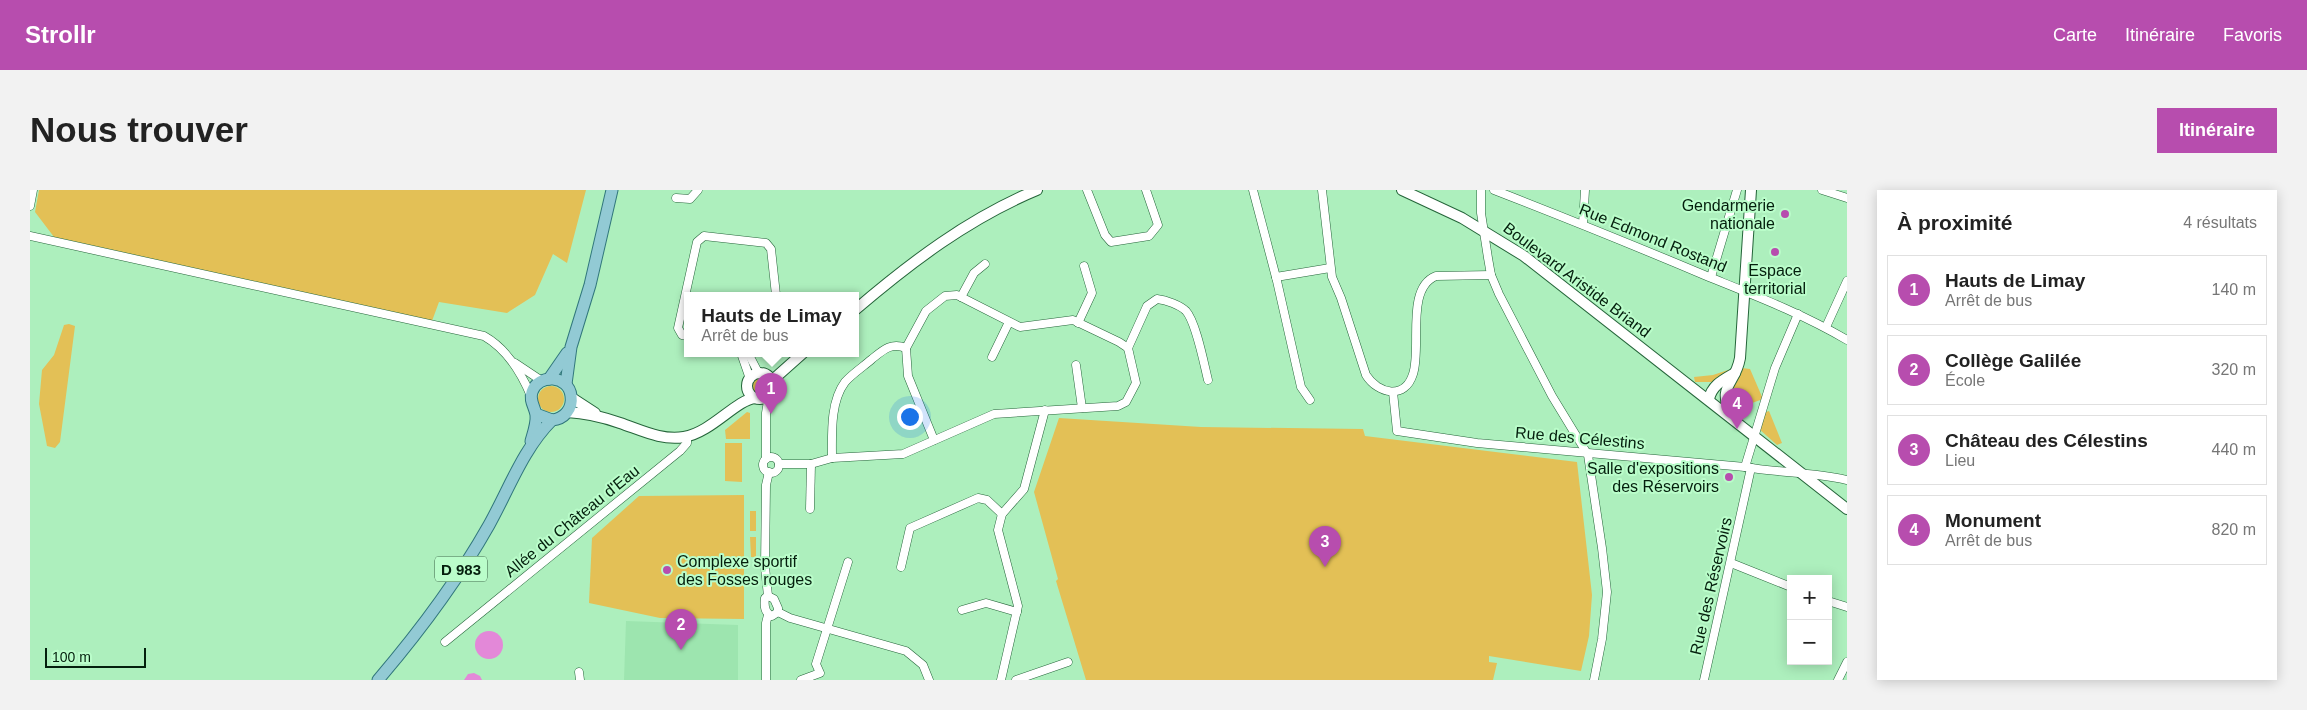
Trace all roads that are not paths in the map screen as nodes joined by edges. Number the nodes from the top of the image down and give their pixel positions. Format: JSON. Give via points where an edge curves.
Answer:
{"nodes":[{"id":1,"x":33,"y":190,"type":"edge"},
{"id":2,"x":612,"y":190,"type":"edge"},
{"id":3,"x":698,"y":190,"type":"edge"},
{"id":4,"x":1027,"y":190,"type":"edge"},
{"id":5,"x":1037,"y":190,"type":"edge"},
{"id":6,"x":1087,"y":190,"type":"edge"},
{"id":7,"x":1146,"y":190,"type":"edge"},
{"id":8,"x":1253,"y":190,"type":"edge"},
{"id":9,"x":1322,"y":190,"type":"edge"},
{"id":10,"x":1402,"y":190,"type":"edge"},
{"id":11,"x":1414,"y":190,"type":"edge"},
{"id":12,"x":1481,"y":190,"type":"edge"},
{"id":13,"x":1494,"y":190,"type":"edge"},
{"id":14,"x":1584,"y":190,"type":"edge"},
{"id":15,"x":1737,"y":190,"type":"edge"},
{"id":16,"x":1751,"y":190,"type":"edge"},
{"id":17,"x":1755,"y":190,"type":"edge"},
{"id":18,"x":1822,"y":190,"type":"edge"},
{"id":19,"x":676,"y":198,"type":"dead end"},
{"id":20,"x":1847,"y":198,"type":"edge"},
{"id":21,"x":30,"y":206,"type":"edge"},
{"id":22,"x":1750,"y":222,"type":"junction"},
{"id":23,"x":1583,"y":224,"type":"junction"},
{"id":24,"x":1484,"y":228,"type":"junction"},
{"id":25,"x":30,"y":236,"type":"edge"},
{"id":26,"x":985,"y":264,"type":"dead end"},
{"id":27,"x":1084,"y":266,"type":"dead end"},
{"id":28,"x":1330,"y":268,"type":"junction"},
{"id":29,"x":1491,"y":275,"type":"junction"},
{"id":30,"x":1276,"y":277,"type":"junction"},
{"id":31,"x":1711,"y":277,"type":"junction"},
{"id":32,"x":1847,"y":282,"type":"edge"},
{"id":33,"x":686,"y":292,"type":"edge"},
{"id":34,"x":776,"y":292,"type":"edge"},
{"id":35,"x":1745,"y":292,"type":"junction"},
{"id":36,"x":961,"y":297,"type":"junction"},
{"id":37,"x":684,"y":301,"type":"edge"},
{"id":38,"x":859,"y":301,"type":"edge"},
{"id":39,"x":859,"y":307,"type":"edge"},
{"id":40,"x":1798,"y":314,"type":"junction"},
{"id":41,"x":1008,"y":322,"type":"junction"},
{"id":42,"x":1078,"y":323,"type":"junction"},
{"id":43,"x":1826,"y":327,"type":"junction"},
{"id":44,"x":684,"y":335,"type":"edge"},
{"id":45,"x":1847,"y":340,"type":"edge"},
{"id":46,"x":571,"y":347,"type":"junction"},
{"id":47,"x":906,"y":348,"type":"junction"},
{"id":48,"x":1128,"y":348,"type":"junction"},
{"id":49,"x":742,"y":357,"type":"edge"},
{"id":50,"x":750,"y":357,"type":"edge"},
{"id":51,"x":790,"y":357,"type":"edge"},
{"id":52,"x":798,"y":357,"type":"edge"},
{"id":53,"x":992,"y":357,"type":"dead end"},
{"id":54,"x":511,"y":360,"type":"junction"},
{"id":55,"x":1076,"y":365,"type":"dead end"},
{"id":56,"x":761,"y":374,"type":"junction"},
{"id":57,"x":545,"y":380,"type":"junction"},
{"id":58,"x":1208,"y":380,"type":"dead end"},
{"id":59,"x":748,"y":383,"type":"junction"},
{"id":60,"x":566,"y":384,"type":"junction"},
{"id":61,"x":1722,"y":386,"type":"junction"},
{"id":62,"x":1693,"y":387,"type":"junction"},
{"id":63,"x":1393,"y":392,"type":"junction"},
{"id":64,"x":764,"y":395,"type":"junction"},
{"id":65,"x":531,"y":396,"type":"junction"},
{"id":66,"x":572,"y":398,"type":"junction"},
{"id":67,"x":1310,"y":400,"type":"dead end"},
{"id":68,"x":1709,"y":400,"type":"junction"},
{"id":69,"x":1082,"y":408,"type":"junction"},
{"id":70,"x":1045,"y":410,"type":"junction"},
{"id":71,"x":567,"y":412,"type":"junction"},
{"id":72,"x":536,"y":414,"type":"junction"},
{"id":73,"x":600,"y":416,"type":"junction"},
{"id":74,"x":1733,"y":419,"type":"junction"},
{"id":75,"x":552,"y":420,"type":"junction"},
{"id":76,"x":705,"y":429,"type":"junction"},
{"id":77,"x":1754,"y":436,"type":"junction"},
{"id":78,"x":687,"y":437,"type":"junction"},
{"id":79,"x":934,"y":440,"type":"junction"},
{"id":80,"x":530,"y":448,"type":"junction"},
{"id":81,"x":1586,"y":452,"type":"junction"},
{"id":82,"x":832,"y":458,"type":"junction"},
{"id":83,"x":766,"y":459,"type":"junction"},
{"id":84,"x":779,"y":464,"type":"junction"},
{"id":85,"x":811,"y":464,"type":"junction"},
{"id":86,"x":1748,"y":468,"type":"junction"},
{"id":87,"x":769,"y":472,"type":"junction"},
{"id":88,"x":1801,"y":473,"type":"junction"},
{"id":89,"x":1847,"y":480,"type":"edge"},
{"id":90,"x":810,"y":509,"type":"dead end"},
{"id":91,"x":1847,"y":509,"type":"edge"},
{"id":92,"x":1002,"y":514,"type":"junction"},
{"id":93,"x":848,"y":562,"type":"dead end"},
{"id":94,"x":1731,"y":563,"type":"junction"},
{"id":95,"x":901,"y":567,"type":"dead end"},
{"id":96,"x":1787,"y":585,"type":"edge"},
{"id":97,"x":768,"y":596,"type":"junction"},
{"id":98,"x":1832,"y":603,"type":"edge"},
{"id":99,"x":1847,"y":607,"type":"edge"},
{"id":100,"x":962,"y":610,"type":"dead end"},
{"id":101,"x":778,"y":612,"type":"junction"},
{"id":102,"x":1017,"y":612,"type":"junction"},
{"id":103,"x":768,"y":615,"type":"junction"},
{"id":104,"x":828,"y":628,"type":"junction"},
{"id":105,"x":445,"y":642,"type":"dead end"},
{"id":106,"x":1068,"y":662,"type":"dead end"},
{"id":107,"x":1847,"y":662,"type":"edge"},
{"id":108,"x":1844,"y":674,"type":"edge"},
{"id":109,"x":821,"y":676,"type":"edge"},
{"id":110,"x":1026,"y":678,"type":"edge"},
{"id":111,"x":378,"y":680,"type":"edge"},
{"id":112,"x":766,"y":680,"type":"edge"},
{"id":113,"x":801,"y":680,"type":"edge"},
{"id":114,"x":930,"y":680,"type":"edge"},
{"id":115,"x":1000,"y":680,"type":"edge"},
{"id":116,"x":1016,"y":680,"type":"edge"},
{"id":117,"x":1594,"y":680,"type":"edge"},
{"id":118,"x":1704,"y":680,"type":"edge"},
{"id":119,"x":1838,"y":680,"type":"edge"}],
"edges":[{"from":1,"to":21,"type":"street"},
{"from":2,"to":46,"type":"main road","via":[[590,285]]},
{"from":3,"to":19,"type":"street","via":[[690,199]]},
{"from":4,"to":38,"type":"main road","via":[[987,209],[941,238]]},
{"from":5,"to":39,"type":"main road","via":[[963,229],[913,263]]},
{"from":6,"to":7,"type":"street","via":[[1105,235],[1111,242],[1149,236],[1158,225]]},
{"from":8,"to":30,"type":"street"},
{"from":9,"to":28,"type":"street"},
{"from":10,"to":24,"type":"main road","name":"Boulevard Aristide Briand"},
{"from":11,"to":24,"type":"main road","name":"Boulevard Aristide Briand"},
{"from":12,"to":24,"type":"street"},
{"from":13,"to":23,"type":"street","name":"Rue Edmond Rostand"},
{"from":14,"to":23,"type":"street"},
{"from":15,"to":31,"type":"street"},
{"from":16,"to":22,"type":"main road"},
{"from":17,"to":22,"type":"main road"},
{"from":18,"to":20,"type":"street"},
{"from":22,"to":35,"type":"main road"},
{"from":23,"to":31,"type":"street","name":"Rue Edmond Rostand"},
{"from":24,"to":29,"type":"street"},
{"from":24,"to":62,"type":"main road","name":"Boulevard Aristide Briand"},
{"from":25,"to":54,"type":"street","via":[[484,336]]},
{"from":26,"to":36,"type":"street","via":[[974,273]]},
{"from":27,"to":42,"type":"street","via":[[1092,293]]},
{"from":28,"to":30,"type":"street"},
{"from":28,"to":63,"type":"street","via":[[1366,375],[1378,389]]},
{"from":29,"to":63,"type":"street","via":[[1436,276],[1426,281],[1416,322],[1414,371],[1408,383]]},
{"from":29,"to":81,"type":"street","via":[[1552,396]]},
{"from":30,"to":67,"type":"street","via":[[1301,387]]},
{"from":31,"to":35,"type":"street","name":"Rue Edmond Rostand"},
{"from":32,"to":43,"type":"street"},
{"from":33,"to":34,"type":"street","via":[[697,242],[704,236],[766,243],[771,250]]},
{"from":35,"to":40,"type":"street","name":"Rue Edmond Rostand"},
{"from":35,"to":61,"type":"main road","via":[[1740,358],[1736,372]]},
{"from":36,"to":41,"type":"street"},
{"from":36,"to":47,"type":"street","via":[[944,296],[926,311]]},
{"from":37,"to":44,"type":"street","via":[[678,328]]},
{"from":40,"to":43,"type":"street","name":"Rue Edmond Rostand"},
{"from":40,"to":77,"type":"street","name":"Rue des Réservoirs","via":[[1775,368]]},
{"from":41,"to":42,"type":"street","via":[[1020,327],[1073,320]]},
{"from":41,"to":53,"type":"street"},
{"from":42,"to":48,"type":"street"},
{"from":43,"to":45,"type":"street","name":"Rue Edmond Rostand"},
{"from":46,"to":57,"type":"main road"},
{"from":46,"to":60,"type":"main road"},
{"from":47,"to":79,"type":"street","via":[[908,376]]},
{"from":47,"to":82,"type":"street","via":[[896,344],[885,348],[845,382],[835,406]]},
{"from":48,"to":58,"type":"street","via":[[1147,306],[1157,299],[1165,300],[1186,311],[1192,322]]},
{"from":48,"to":69,"type":"street","via":[[1136,383],[1126,402],[1118,406]]},
{"from":49,"to":59,"type":"street"},
{"from":50,"to":56,"type":"street"},
{"from":51,"to":56,"type":"main road","via":[[771,372]]},
{"from":52,"to":64,"type":"main road","via":[[776,377]]},
{"from":54,"to":57,"type":"street"},
{"from":54,"to":65,"type":"street"},
{"from":55,"to":69,"type":"street"},
{"from":56,"to":59,"type":"main road"},
{"from":56,"to":64,"type":"main road","via":[[769,378]]},
{"from":57,"to":60,"type":"main road","via":[[555,379]]},
{"from":57,"to":65,"type":"main road","via":[[534,387]]},
{"from":59,"to":64,"type":"main road","via":[[750,395]]},
{"from":59,"to":76,"type":"main road","via":[[744,394]]},
{"from":60,"to":66,"type":"main road"},
{"from":61,"to":62,"type":"main road"},
{"from":61,"to":68,"type":"main road"},
{"from":61,"to":74,"type":"main road","via":[[1725,403]]},
{"from":62,"to":68,"type":"main road","name":"Boulevard Aristide Briand"},
{"from":63,"to":81,"type":"street","name":"Rue des Célestins","via":[[1397,431],[1477,443]]},
{"from":64,"to":76,"type":"main road","via":[[747,400]]},
{"from":64,"to":83,"type":"street"},
{"from":65,"to":72,"type":"main road"},
{"from":66,"to":71,"type":"main road"},
{"from":66,"to":73,"type":"main road"},
{"from":68,"to":74,"type":"main road","name":"Boulevard Aristide Briand"},
{"from":69,"to":70,"type":"street"},
{"from":70,"to":79,"type":"street","via":[[994,414]]},
{"from":70,"to":92,"type":"street","via":[[1024,489]]},
{"from":71,"to":73,"type":"main road"},
{"from":71,"to":75,"type":"main road"},
{"from":72,"to":75,"type":"main road"},
{"from":72,"to":80,"type":"main road","number":"D 983"},
{"from":73,"to":78,"type":"main road","via":[[661,437]]},
{"from":74,"to":77,"type":"main road","name":"Boulevard Aristide Briand"},
{"from":75,"to":80,"type":"main road","number":"D 983"},
{"from":76,"to":78,"type":"main road"},
{"from":77,"to":86,"type":"street","name":"Rue des Réservoirs"},
{"from":77,"to":88,"type":"main road","name":"Boulevard Aristide Briand"},
{"from":78,"to":105,"type":"street","name":"Allée du Château d'Eau","via":[[687,443],[680,451]]},
{"from":79,"to":82,"type":"street","via":[[903,454]]},
{"from":80,"to":111,"type":"main road","number":"D 983","via":[[461,570]]},
{"from":81,"to":86,"type":"street","name":"Rue des Célestins"},
{"from":81,"to":117,"type":"street","via":[[1607,592]]},
{"from":82,"to":85,"type":"street"},
{"from":83,"to":84,"type":"street","via":[[775,458]]},
{"from":83,"to":87,"type":"street","via":[[764,467]]},
{"from":84,"to":85,"type":"street"},
{"from":84,"to":87,"type":"street","via":[[776,471]]},
{"from":85,"to":90,"type":"street"},
{"from":86,"to":88,"type":"street","name":"Rue des Célestins"},
{"from":86,"to":94,"type":"street","name":"Rue des Réservoirs"},
{"from":87,"to":97,"type":"street","via":[[765,558]]},
{"from":88,"to":89,"type":"street","name":"Rue des Célestins"},
{"from":88,"to":91,"type":"main road","name":"Boulevard Aristide Briand"},
{"from":92,"to":95,"type":"street","via":[[987,500],[978,498],[910,528]]},
{"from":92,"to":102,"type":"street","via":[[998,530]]},
{"from":93,"to":104,"type":"street"},
{"from":94,"to":96,"type":"street"},
{"from":94,"to":118,"type":"street","name":"Rue des Réservoirs"},
{"from":97,"to":101,"type":"street","via":[[774,598]]},
{"from":97,"to":103,"type":"street","via":[[764,603]]},
{"from":98,"to":99,"type":"street"},
{"from":100,"to":102,"type":"street","via":[[986,603]]},
{"from":101,"to":103,"type":"street"},
{"from":101,"to":104,"type":"street"},
{"from":102,"to":115,"type":"street"},
{"from":103,"to":112,"type":"street"},
{"from":104,"to":109,"type":"street","via":[[816,664]]},
{"from":104,"to":114,"type":"street","via":[[906,651],[922,665]]},
{"from":106,"to":110,"type":"street"},
{"from":107,"to":108,"type":"street"},
{"from":108,"to":119,"type":"street"},
{"from":109,"to":113,"type":"street"},
{"from":110,"to":116,"type":"street"}]}
